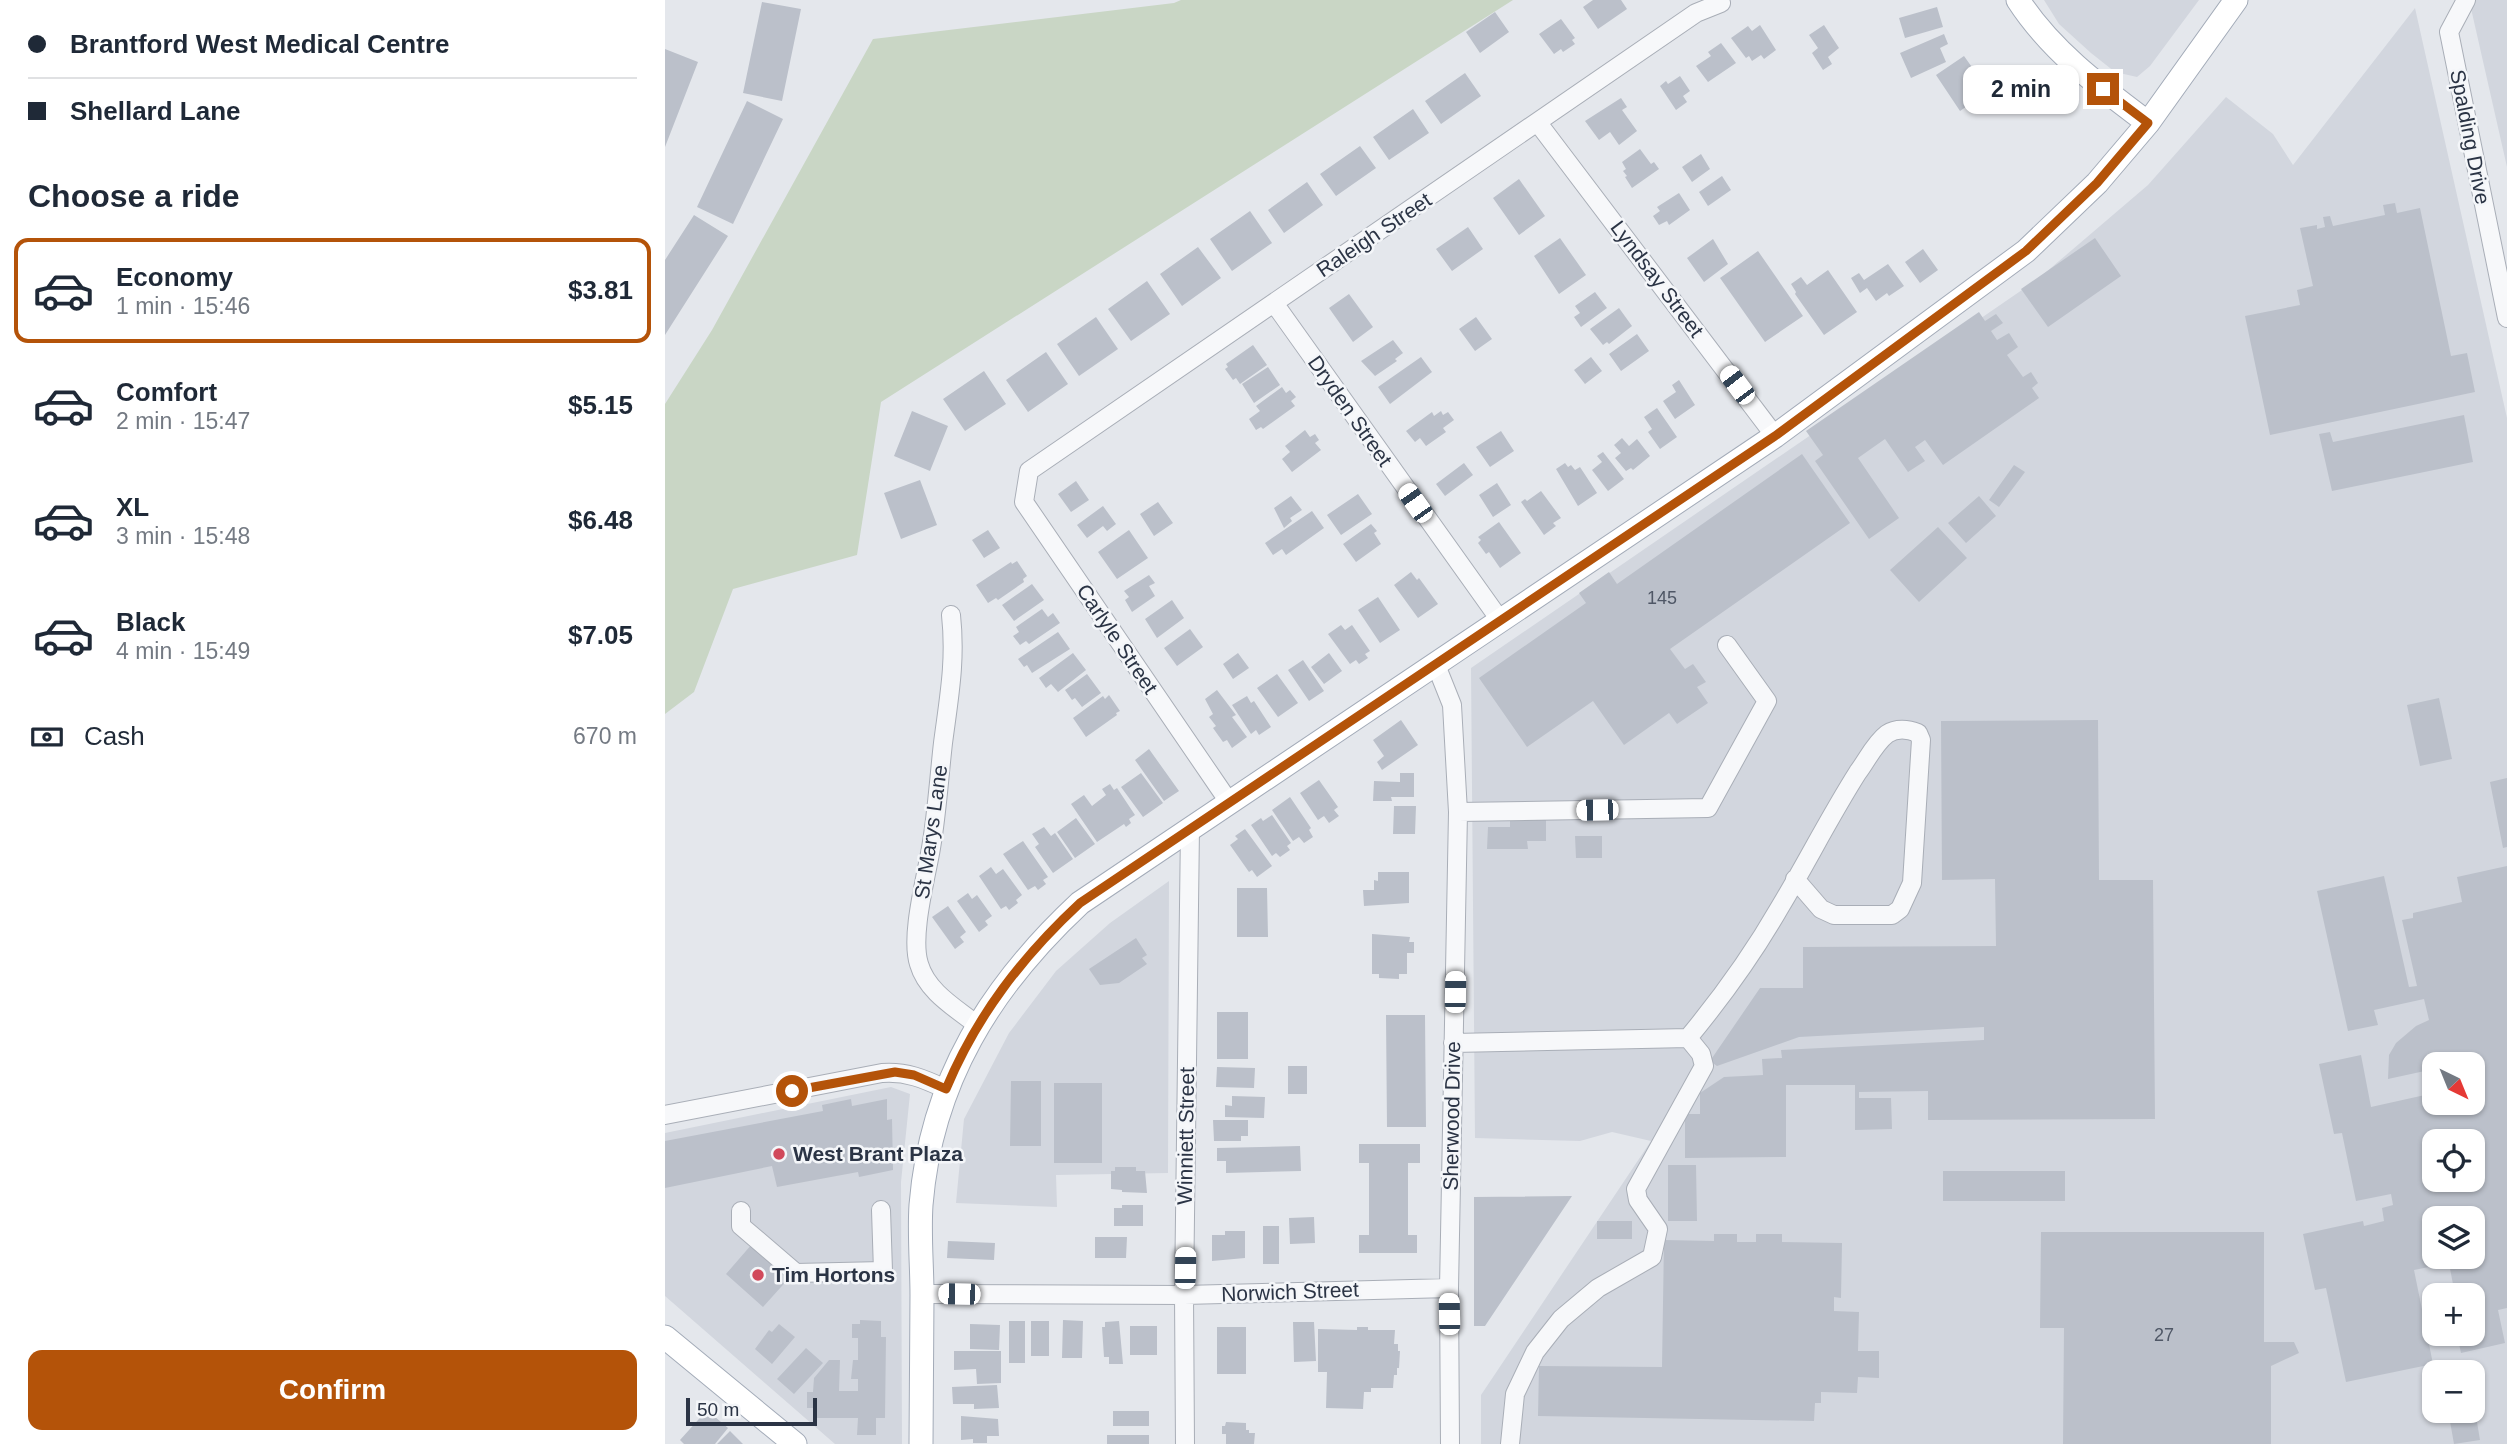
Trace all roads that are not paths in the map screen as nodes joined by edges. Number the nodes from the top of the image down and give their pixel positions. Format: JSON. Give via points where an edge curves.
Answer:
{"nodes":[{"id":1,"x":2018,"y":0,"type":"edge"},
{"id":2,"x":2236,"y":0,"type":"edge"},
{"id":3,"x":2466,"y":0,"type":"edge"},
{"id":4,"x":1721,"y":3,"type":"dead end"},
{"id":5,"x":1538,"y":123,"type":"junction"},
{"id":6,"x":2148,"y":123,"type":"junction"},
{"id":7,"x":1274,"y":303,"type":"junction"},
{"id":8,"x":2507,"y":318,"type":"edge"},
{"id":9,"x":1775,"y":436,"type":"junction"},
{"id":10,"x":1028,"y":471,"type":"joint"},
{"id":11,"x":951,"y":615,"type":"dead end"},
{"id":12,"x":1500,"y":620,"type":"junction"},
{"id":13,"x":1727,"y":645,"type":"dead end"},
{"id":14,"x":1436,"y":665,"type":"junction"},
{"id":15,"x":1229,"y":802,"type":"junction"},
{"id":16,"x":1458,"y":812,"type":"junction"},
{"id":17,"x":1190,"y":828,"type":"junction"},
{"id":18,"x":1795,"y":879,"type":"junction"},
{"id":19,"x":977,"y":1024,"type":"junction"},
{"id":20,"x":1688,"y":1038,"type":"junction"},
{"id":21,"x":1454,"y":1043,"type":"junction"},
{"id":22,"x":946,"y":1089,"type":"junction"},
{"id":23,"x":665,"y":1115,"type":"edge"},
{"id":24,"x":881,"y":1210,"type":"dead end"},
{"id":25,"x":741,"y":1211,"type":"dead end"},
{"id":26,"x":1448,"y":1287,"type":"junction"},
{"id":27,"x":922,"y":1294,"type":"junction"},
{"id":28,"x":1184,"y":1295,"type":"junction"},
{"id":29,"x":665,"y":1337,"type":"edge"},
{"id":30,"x":795,"y":1444,"type":"edge"},
{"id":31,"x":921,"y":1444,"type":"edge"},
{"id":32,"x":1185,"y":1444,"type":"edge"},
{"id":33,"x":1450,"y":1444,"type":"edge"},
{"id":34,"x":1510,"y":1444,"type":"edge"}],
"edges":[{"from":1,"to":6,"type":"main road","via":[[2039,31],[2085,75]]},
{"from":2,"to":6,"type":"main road"},
{"from":3,"to":8,"type":"street","name":"Spalding Drive","via":[[2449,32]]},
{"from":4,"to":5,"type":"street","name":"Raleigh Street","via":[[1696,13]]},
{"from":5,"to":7,"type":"street","name":"Raleigh Street"},
{"from":5,"to":9,"type":"street","name":"Lyndsay Street"},
{"from":6,"to":9,"type":"main road","via":[[2097,183],[2026,251]]},
{"from":7,"to":10,"type":"street","name":"Raleigh Street"},
{"from":7,"to":12,"type":"street","name":"Dryden Street"},
{"from":9,"to":12,"type":"main road"},
{"from":10,"to":15,"type":"street","name":"Carlyle Street","via":[[1024,502]]},
{"from":11,"to":19,"type":"street","name":"St Marys Lane","via":[[953,680],[917,956],[933,988]]},
{"from":12,"to":14,"type":"main road"},
{"from":13,"to":16,"type":"street","via":[[1766,701],[1708,808]]},
{"from":14,"to":15,"type":"main road"},
{"from":14,"to":16,"type":"street","name":"Sherwood Drive","via":[[1452,705]]},
{"from":15,"to":17,"type":"main road"},
{"from":16,"to":21,"type":"street","name":"Sherwood Drive"},
{"from":17,"to":19,"type":"main road","via":[[1080,903],[1043,937]]},
{"from":17,"to":28,"type":"street","name":"Winniett Street"},
{"from":18,"to":18,"type":"street","via":[[1877,745],[1895,730],[1918,733],[1912,883],[1900,909],[1892,915],[1834,915],[1821,909]]},
{"from":18,"to":20,"type":"street","via":[[1725,993]]},
{"from":19,"to":22,"type":"main road"},
{"from":20,"to":21,"type":"street"},
{"from":20,"to":34,"type":"street","via":[[1704,1066],[1636,1189],[1638,1200],[1658,1229],[1652,1258],[1598,1287],[1561,1319],[1535,1352],[1515,1394]]},
{"from":21,"to":26,"type":"street","name":"Sherwood Drive"},
{"from":22,"to":23,"type":"street","via":[[895,1072]]},
{"from":22,"to":27,"type":"main road","via":[[921,1206]]},
{"from":24,"to":25,"type":"street","via":[[883,1272],[796,1273],[741,1226]]},
{"from":26,"to":28,"type":"street","name":"Norwich Street"},
{"from":26,"to":33,"type":"street","name":"Sherwood Drive"},
{"from":27,"to":28,"type":"street","name":"Norwich Street"},
{"from":27,"to":31,"type":"main road"},
{"from":28,"to":32,"type":"street","name":"Winniett Street"},
{"from":29,"to":30,"type":"main road"}]}
